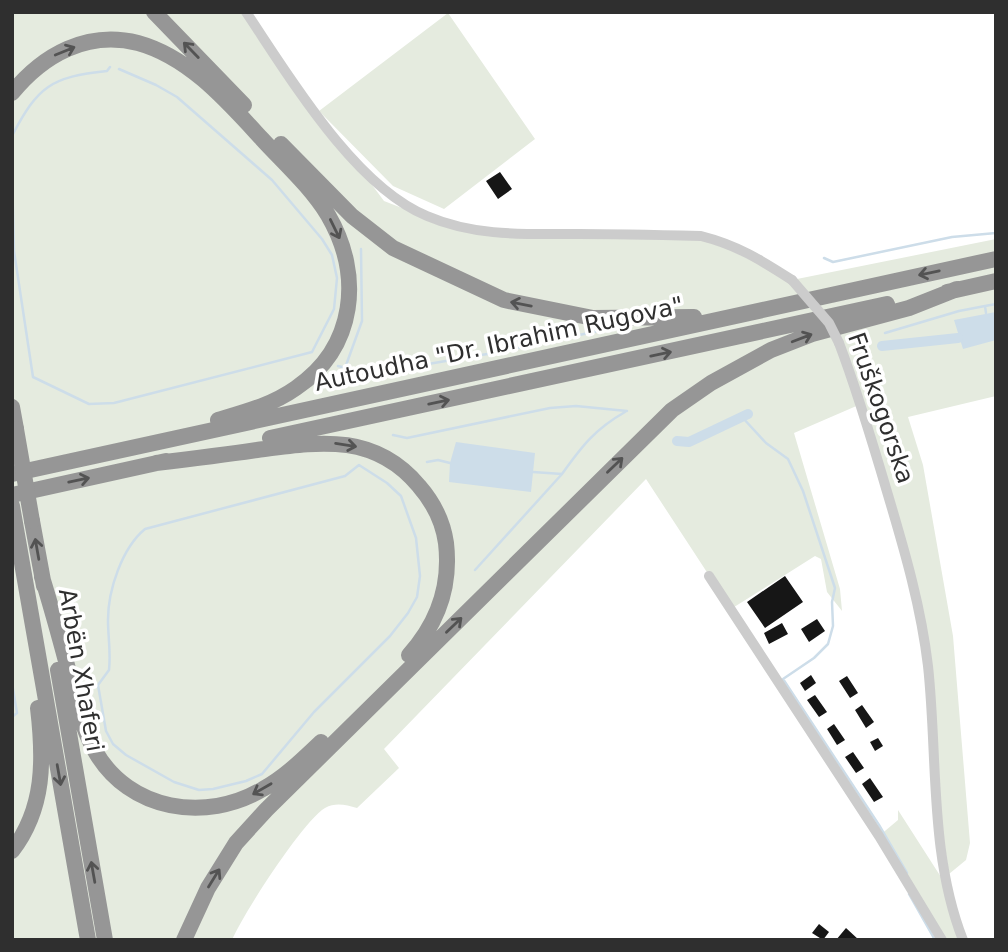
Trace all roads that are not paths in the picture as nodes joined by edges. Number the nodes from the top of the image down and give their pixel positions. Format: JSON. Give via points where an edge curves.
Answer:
{"nodes":[{"id":1,"x":154,"y":12,"type":"edge"},
{"id":2,"x":246,"y":12,"type":"edge"},
{"id":3,"x":12,"y":93,"type":"edge"},
{"id":4,"x":996,"y":259,"type":"edge"},
{"id":5,"x":996,"y":281,"type":"edge"},
{"id":6,"x":957,"y":289,"type":"junction"},
{"id":7,"x":759,"y":310,"type":"junction"},
{"id":8,"x":12,"y":407,"type":"edge"},
{"id":9,"x":74,"y":461,"type":"junction"},
{"id":10,"x":156,"y":463,"type":"junction"},
{"id":11,"x":12,"y":474,"type":"edge"},
{"id":12,"x":12,"y":495,"type":"edge"},
{"id":13,"x":12,"y":506,"type":"edge"},
{"id":14,"x":709,"y":576,"type":"dead end"},
{"id":15,"x":43,"y":577,"type":"junction"},
{"id":16,"x":31,"y":611,"type":"junction"},
{"id":17,"x":12,"y":851,"type":"edge"},
{"id":18,"x":88,"y":940,"type":"edge"},
{"id":19,"x":105,"y":940,"type":"edge"},
{"id":20,"x":184,"y":940,"type":"edge"},
{"id":21,"x":942,"y":940,"type":"edge"},
{"id":22,"x":964,"y":940,"type":"edge"}],
"edges":[{"from":7,"to":1,"type":"highway","one_way":true,"via":[[681,318],[593,318],[504,300],[393,248],[320,186]]},
{"from":2,"to":22,"type":"street","name":"Fruškogorska","bridge":true,"via":[[324,125],[358,164],[389,193],[425,216],[503,235],[701,236],[726,242],[792,280],[829,323],[861,404],[915,584],[928,665],[939,841]]},
{"from":3,"to":9,"type":"highway","one_way":true,"via":[[45,60],[86,43],[136,43],[188,66],[313,195],[337,232],[349,270],[342,332],[323,364],[295,389],[254,409]]},
{"from":4,"to":7,"type":"highway","name":"Autoudha \"Dr. Ibrahim Rugova\"","one_way":true},
{"from":5,"to":6,"type":"highway"},
{"from":10,"to":6,"type":"highway","one_way":true},
{"from":20,"to":6,"type":"highway","one_way":true,"via":[[236,843],[672,410],[771,350]]},
{"from":7,"to":9,"type":"highway","name":"Autoudha \"Dr. Ibrahim Rugova\""},
{"from":15,"to":8,"type":"highway","name":"Arbën Xhaferi","one_way":true,"bridge":true},
{"from":9,"to":11,"type":"highway","name":"Autoudha \"Dr. Ibrahim Rugova\""},
{"from":12,"to":10,"type":"highway","one_way":true},
{"from":10,"to":15,"type":"highway","one_way":true,"via":[[303,443],[343,443],[395,464],[428,497],[445,535],[444,591],[421,642],[350,715],[270,785],[221,805],[174,808],[122,783],[95,751]]},
{"from":13,"to":16,"type":"highway"},
{"from":14,"to":21,"type":"street"},
{"from":19,"to":15,"type":"highway","name":"Arbën Xhaferi","one_way":true},
{"from":16,"to":17,"type":"highway","via":[[42,769],[33,816]]},
{"from":16,"to":18,"type":"highway","one_way":true}]}
